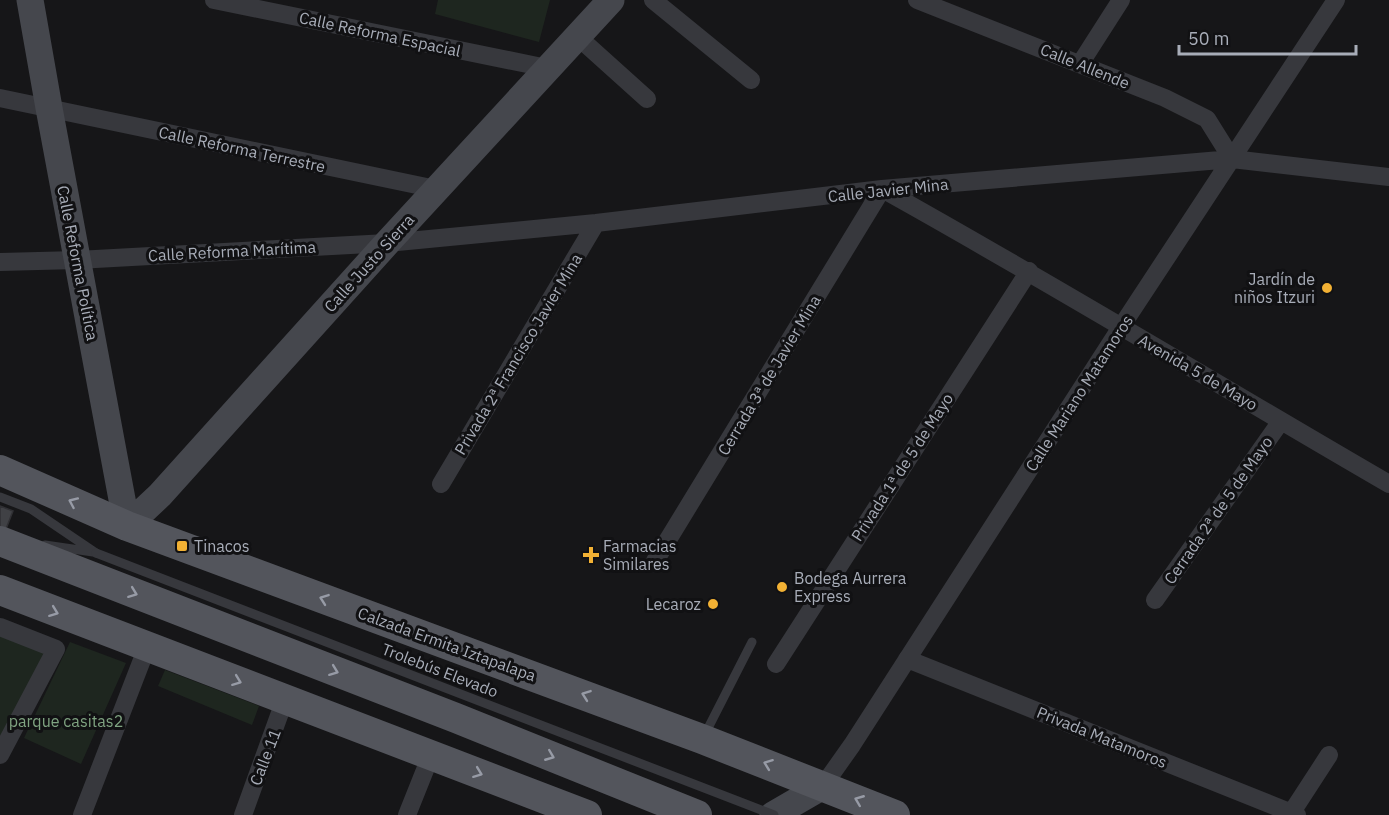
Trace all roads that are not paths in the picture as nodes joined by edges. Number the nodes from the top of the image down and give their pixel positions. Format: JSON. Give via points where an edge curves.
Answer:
{"nodes":[{"id":1,"x":30,"y":0,"type":"edge"},
{"id":2,"x":214,"y":0,"type":"edge"},
{"id":3,"x":611,"y":0,"type":"edge"},
{"id":4,"x":653,"y":0,"type":"edge"},
{"id":5,"x":917,"y":0,"type":"edge"},
{"id":6,"x":1121,"y":0,"type":"edge"},
{"id":7,"x":1336,"y":0,"type":"edge"},
{"id":8,"x":577,"y":36,"type":"junction"},
{"id":9,"x":1080,"y":64,"type":"junction"},
{"id":10,"x":547,"y":68,"type":"junction"},
{"id":11,"x":751,"y":81,"type":"dead end"},
{"id":12,"x":0,"y":98,"type":"edge"},
{"id":13,"x":647,"y":99,"type":"dead end"},
{"id":14,"x":48,"y":108,"type":"junction"},
{"id":15,"x":1232,"y":159,"type":"junction"},
{"id":16,"x":1389,"y":177,"type":"edge"},
{"id":17,"x":436,"y":189,"type":"junction"},
{"id":18,"x":882,"y":189,"type":"junction"},
{"id":19,"x":596,"y":223,"type":"junction"},
{"id":20,"x":387,"y":243,"type":"junction"},
{"id":21,"x":77,"y":260,"type":"junction"},
{"id":22,"x":0,"y":262,"type":"edge"},
{"id":23,"x":1029,"y":271,"type":"junction"},
{"id":24,"x":1120,"y":327,"type":"junction"},
{"id":25,"x":1281,"y":421,"type":"junction"},
{"id":26,"x":0,"y":470,"type":"edge"},
{"id":27,"x":441,"y":484,"type":"dead end"},
{"id":28,"x":1389,"y":484,"type":"edge"},
{"id":29,"x":0,"y":497,"type":"edge"},
{"id":30,"x":127,"y":526,"type":"junction"},
{"id":31,"x":0,"y":536,"type":"edge"},
{"id":32,"x":0,"y":541,"type":"edge"},
{"id":33,"x":96,"y":553,"type":"junction"},
{"id":34,"x":655,"y":561,"type":"dead end"},
{"id":35,"x":0,"y":590,"type":"edge"},
{"id":36,"x":1155,"y":600,"type":"dead end"},
{"id":37,"x":0,"y":627,"type":"edge"},
{"id":38,"x":752,"y":642,"type":"dead end"},
{"id":39,"x":147,"y":647,"type":"junction"},
{"id":40,"x":907,"y":660,"type":"junction"},
{"id":41,"x":776,"y":664,"type":"dead end"},
{"id":42,"x":285,"y":699,"type":"junction"},
{"id":43,"x":702,"y":738,"type":"junction"},
{"id":44,"x":0,"y":755,"type":"edge"},
{"id":45,"x":431,"y":755,"type":"junction"},
{"id":46,"x":1329,"y":755,"type":"dead end"},
{"id":47,"x":823,"y":786,"type":"junction"},
{"id":48,"x":572,"y":813,"type":"edge"},
{"id":49,"x":1294,"y":814,"type":"edge"},
{"id":50,"x":82,"y":815,"type":"edge"},
{"id":51,"x":243,"y":815,"type":"edge"},
{"id":52,"x":407,"y":815,"type":"edge"},
{"id":53,"x":698,"y":815,"type":"edge"},
{"id":54,"x":775,"y":815,"type":"edge"},
{"id":55,"x":895,"y":815,"type":"edge"}],
"edges":[{"from":1,"to":14,"type":"street","name":"Calle Reforma Política"},
{"from":2,"to":10,"type":"street","name":"Calle Reforma Espacial"},
{"from":3,"to":8,"type":"street","name":"Calle Justo Sierra"},
{"from":4,"to":11,"type":"street"},
{"from":5,"to":9,"type":"street","name":"Calle Allende"},
{"from":6,"to":9,"type":"street"},
{"from":7,"to":15,"type":"street","name":"Calle Mariano Matamoros"},
{"from":8,"to":10,"type":"street","name":"Calle Justo Sierra"},
{"from":8,"to":13,"type":"street"},
{"from":9,"to":15,"type":"street","name":"Calle Allende","via":[[1207,119]]},
{"from":10,"to":17,"type":"street","name":"Calle Justo Sierra"},
{"from":12,"to":14,"type":"street","name":"Calle Reforma Terrestre"},
{"from":14,"to":17,"type":"street","name":"Calle Reforma Terrestre"},
{"from":14,"to":21,"type":"street","name":"Calle Reforma Política"},
{"from":15,"to":16,"type":"street","name":"Calle Javier Mina"},
{"from":15,"to":18,"type":"street","name":"Calle Javier Mina"},
{"from":15,"to":24,"type":"street","name":"Calle Mariano Matamoros"},
{"from":17,"to":20,"type":"street","name":"Calle Justo Sierra"},
{"from":18,"to":19,"type":"street","name":"Calle Javier Mina"},
{"from":18,"to":23,"type":"street","name":"Avenida 5 de Mayo"},
{"from":18,"to":34,"type":"street","name":"Cerrada 3ª de Javier Mina"},
{"from":19,"to":20,"type":"street","name":"Calle Javier Mina"},
{"from":19,"to":27,"type":"street","name":"Privada 2ª Francisco Javier Mina"},
{"from":20,"to":21,"type":"street","name":"Calle Reforma Marítima"},
{"from":20,"to":30,"type":"street","name":"Calle Justo Sierra","via":[[160,495]]},
{"from":21,"to":22,"type":"street","name":"Calle Reforma Marítima"},
{"from":21,"to":30,"type":"street","name":"Calle Reforma Política"},
{"from":23,"to":24,"type":"street","name":"Avenida 5 de Mayo"},
{"from":23,"to":41,"type":"street","name":"Privada 1ª de 5 de Mayo"},
{"from":24,"to":25,"type":"street","name":"Avenida 5 de Mayo"},
{"from":24,"to":40,"type":"street","name":"Calle Mariano Matamoros"},
{"from":25,"to":28,"type":"street","name":"Avenida 5 de Mayo"},
{"from":25,"to":36,"type":"street","name":"Cerrada 2ª de 5 de Mayo"},
{"from":30,"to":26,"type":"main road","name":"Calzada Ermita Iztapalapa","one_way":true},
{"from":29,"to":33,"type":"lane","name":"Trolebús Elevado","via":[[31,509]]},
{"from":43,"to":30,"type":"main road","name":"Calzada Ermita Iztapalapa","one_way":true},
{"from":31,"to":33,"type":"lane","name":"Trolebús Elevado"},
{"from":32,"to":53,"type":"main road","one_way":true},
{"from":33,"to":54,"type":"lane","name":"Trolebús Elevado","bridge":true},
{"from":35,"to":39,"type":"main road","one_way":true},
{"from":37,"to":44,"type":"street","via":[[56,649]]},
{"from":38,"to":43,"type":"lane"},
{"from":39,"to":42,"type":"main road","one_way":true},
{"from":39,"to":50,"type":"street"},
{"from":40,"to":47,"type":"street","name":"Calle Mariano Matamoros"},
{"from":40,"to":49,"type":"street","name":"Privada Matamoros"},
{"from":42,"to":45,"type":"main road"},
{"from":42,"to":51,"type":"street","name":"Calle 11"},
{"from":47,"to":43,"type":"main road","name":"Calzada Ermita Iztapalapa","one_way":true},
{"from":45,"to":48,"type":"main road","one_way":true},
{"from":45,"to":52,"type":"street"},
{"from":46,"to":49,"type":"street"},
{"from":47,"to":54,"type":"street"},
{"from":55,"to":47,"type":"main road","name":"Calzada Ermita Iztapalapa","one_way":true}]}
